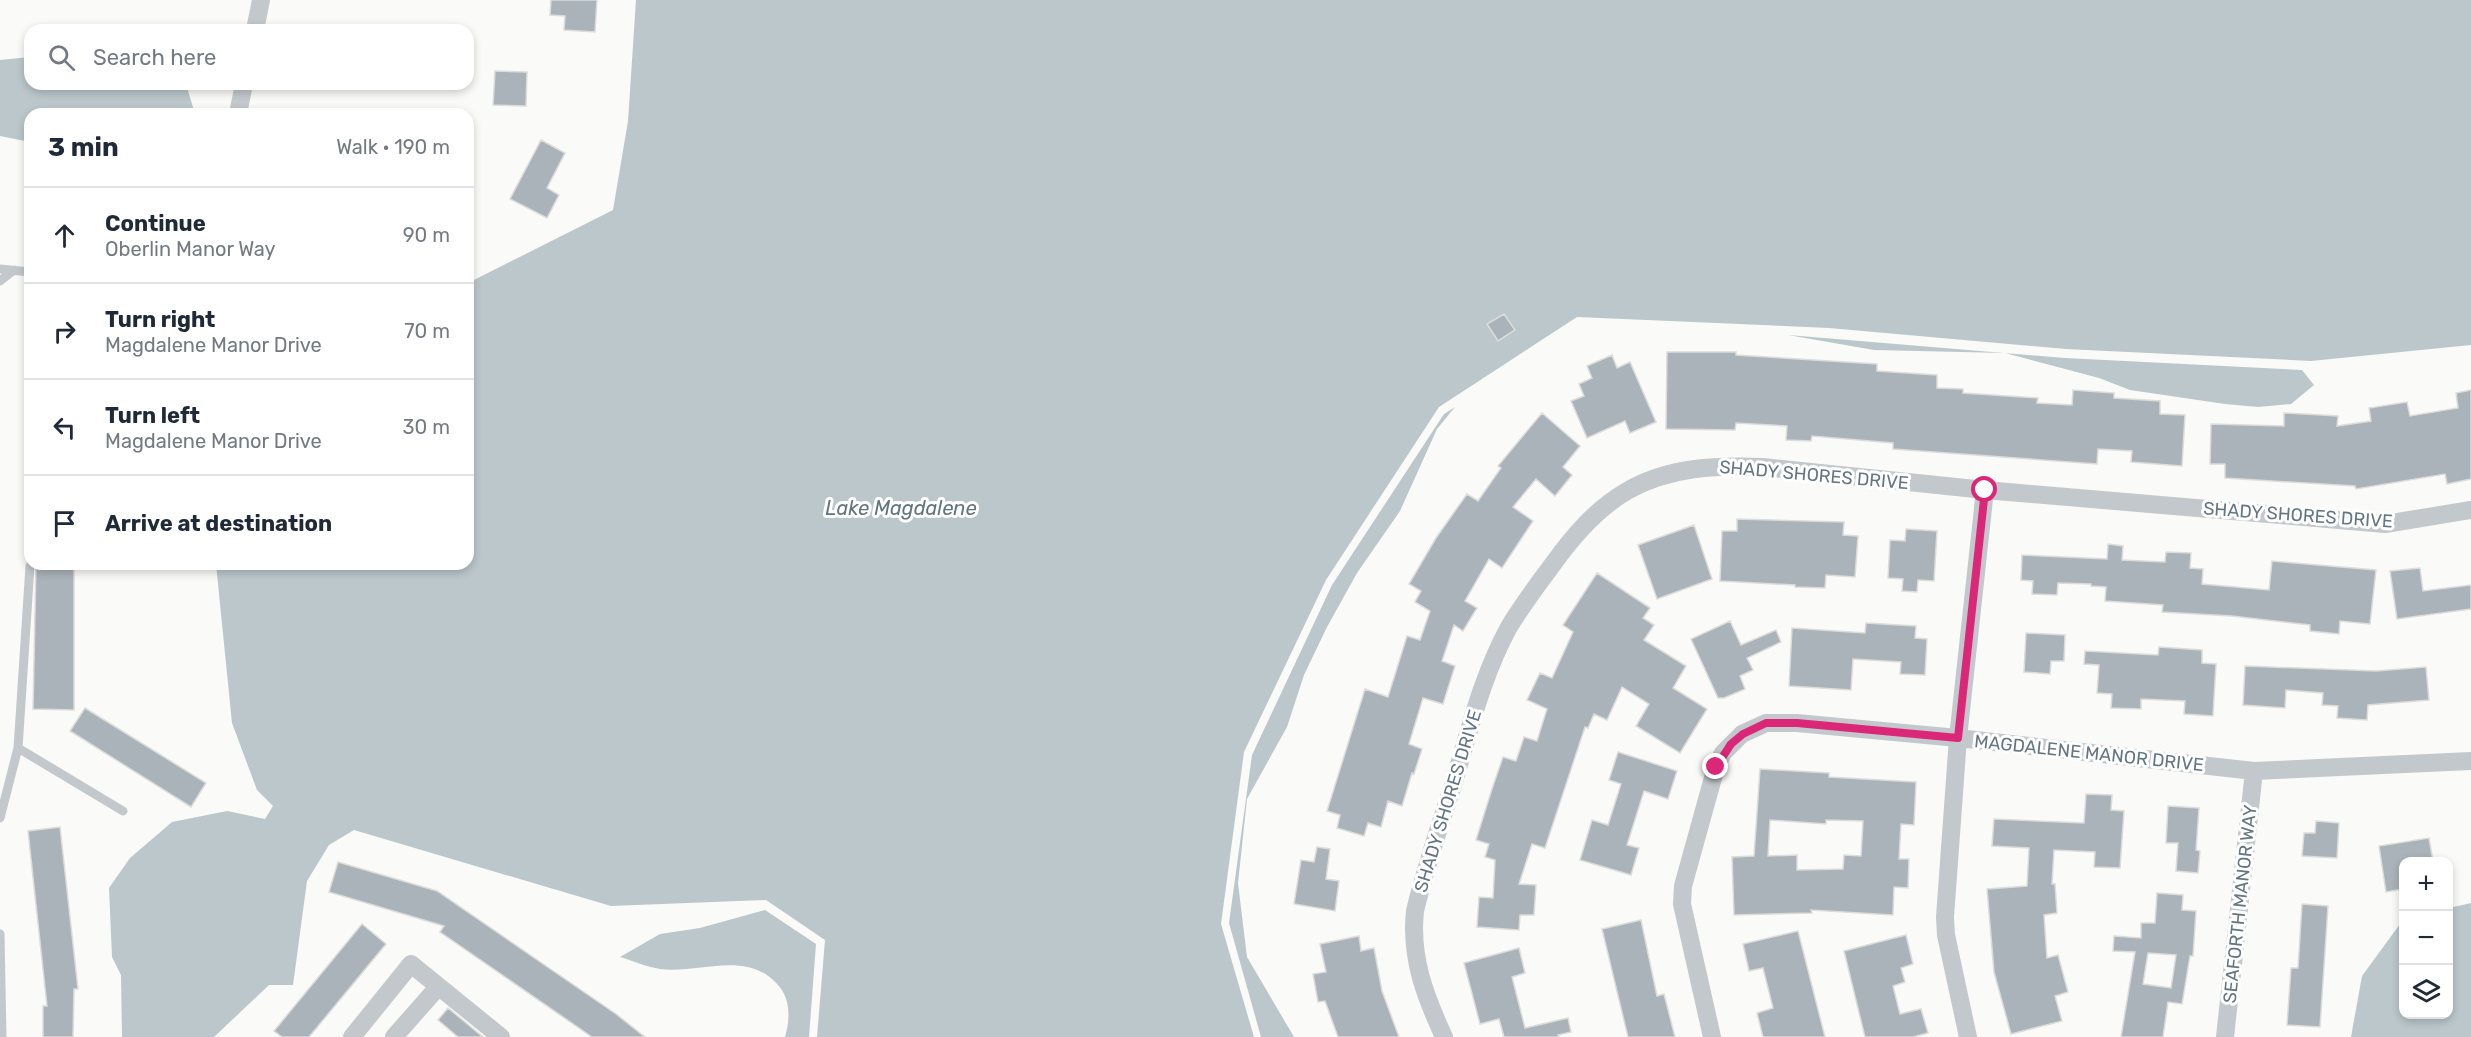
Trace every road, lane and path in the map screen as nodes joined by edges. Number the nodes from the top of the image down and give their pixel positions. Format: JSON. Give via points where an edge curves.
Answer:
{"nodes":[{"id":1,"x":261,"y":0,"type":"edge"},
{"id":2,"x":256,"y":24,"type":"edge"},
{"id":3,"x":243,"y":90,"type":"edge"},
{"id":4,"x":239,"y":108,"type":"edge"},
{"id":5,"x":0,"y":268,"type":"edge"},
{"id":6,"x":14,"y":270,"type":"junction"},
{"id":7,"x":24,"y":271,"type":"edge"},
{"id":8,"x":0,"y":281,"type":"edge"},
{"id":9,"x":1985,"y":490,"type":"junction"},
{"id":10,"x":2471,"y":510,"type":"edge"},
{"id":11,"x":30,"y":570,"type":"edge"},
{"id":12,"x":1958,"y":738,"type":"junction"},
{"id":13,"x":18,"y":748,"type":"junction"},
{"id":14,"x":2471,"y":761,"type":"edge"},
{"id":15,"x":2254,"y":771,"type":"junction"},
{"id":16,"x":123,"y":811,"type":"dead end"},
{"id":17,"x":0,"y":818,"type":"edge"},
{"id":18,"x":0,"y":934,"type":"edge"},
{"id":19,"x":438,"y":987,"type":"junction"},
{"id":20,"x":2,"y":1037,"type":"edge"},
{"id":21,"x":352,"y":1037,"type":"edge"},
{"id":22,"x":394,"y":1037,"type":"edge"},
{"id":23,"x":501,"y":1037,"type":"edge"},
{"id":24,"x":1444,"y":1037,"type":"edge"},
{"id":25,"x":1712,"y":1037,"type":"edge"},
{"id":26,"x":1968,"y":1037,"type":"edge"},
{"id":27,"x":2225,"y":1037,"type":"edge"}],
"edges":[{"from":1,"to":2,"type":"street"},
{"from":3,"to":4,"type":"street"},
{"from":5,"to":6,"type":"lane"},
{"from":6,"to":7,"type":"lane"},
{"from":6,"to":8,"type":"lane"},
{"from":9,"to":10,"type":"street","name":"SHADY SHORES DRIVE","via":[[2385,524]]},
{"from":9,"to":12,"type":"street"},
{"from":9,"to":24,"type":"street","name":"SHADY SHORES DRIVE","via":[[1763,467],[1705,467],[1650,480],[1627,491],[1581,529],[1529,597],[1496,653],[1419,892],[1413,927],[1415,955]]},
{"from":11,"to":13,"type":"lane"},
{"from":12,"to":15,"type":"street","name":"MAGDALENE MANOR DRIVE"},
{"from":12,"to":25,"type":"street","name":"MAGDALENE MANOR DRIVE","via":[[1779,722],[1749,731],[1723,753],[1683,886],[1682,904]]},
{"from":12,"to":26,"type":"street","via":[[1945,917]]},
{"from":13,"to":16,"type":"lane"},
{"from":13,"to":17,"type":"lane"},
{"from":14,"to":15,"type":"street","name":"MAGDALENE MANOR DRIVE"},
{"from":15,"to":27,"type":"street","name":"SEAFORTH MANOR WAY"},
{"from":18,"to":20,"type":"lane"},
{"from":19,"to":21,"type":"street","via":[[411,964]]},
{"from":19,"to":22,"type":"street"},
{"from":19,"to":23,"type":"street"}]}
